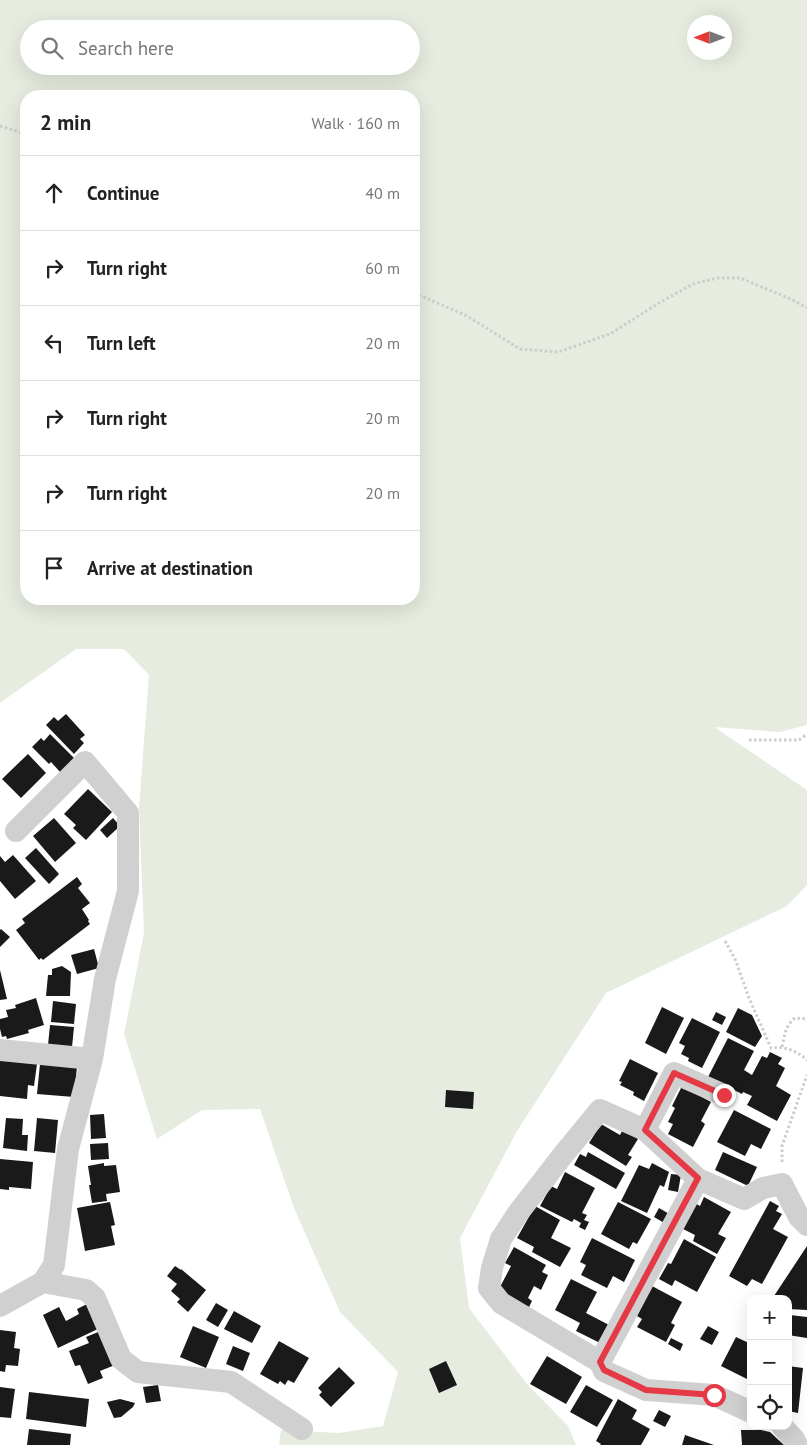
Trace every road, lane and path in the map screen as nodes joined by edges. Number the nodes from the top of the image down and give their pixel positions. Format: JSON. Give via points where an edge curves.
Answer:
{"nodes":[{"id":1,"x":0,"y":126,"type":"edge"},
{"id":2,"x":20,"y":132,"type":"edge"},
{"id":3,"x":420,"y":296,"type":"edge"},
{"id":4,"x":807,"y":308,"type":"edge"},
{"id":5,"x":807,"y":734,"type":"edge"},
{"id":6,"x":749,"y":740,"type":"dead end"},
{"id":7,"x":16,"y":831,"type":"dead end"},
{"id":8,"x":725,"y":940,"type":"dead end"},
{"id":9,"x":807,"y":1019,"type":"edge"},
{"id":10,"x":782,"y":1047,"type":"junction"},
{"id":11,"x":0,"y":1050,"type":"edge"},
{"id":12,"x":92,"y":1059,"type":"junction"},
{"id":13,"x":807,"y":1060,"type":"edge"},
{"id":14,"x":807,"y":1075,"type":"edge"},
{"id":15,"x":724,"y":1095,"type":"dead end"},
{"id":16,"x":645,"y":1130,"type":"junction"},
{"id":17,"x":698,"y":1178,"type":"junction"},
{"id":18,"x":782,"y":1184,"type":"junction"},
{"id":19,"x":807,"y":1225,"type":"edge"},
{"id":20,"x":43,"y":1282,"type":"junction"},
{"id":21,"x":0,"y":1306,"type":"edge"},
{"id":22,"x":600,"y":1362,"type":"junction"},
{"id":23,"x":747,"y":1410,"type":"edge"},
{"id":24,"x":302,"y":1429,"type":"dead end"},
{"id":25,"x":786,"y":1430,"type":"edge"},
{"id":26,"x":797,"y":1445,"type":"edge"}],
"edges":[{"from":1,"to":2,"type":"path"},
{"from":3,"to":4,"type":"path","via":[[467,316],[520,349],[558,352],[610,334],[694,284],[717,278],[740,278]]},
{"from":5,"to":6,"type":"path","via":[[799,740]]},
{"from":7,"to":12,"type":"street","via":[[85,762],[128,813],[128,892],[105,979]]},
{"from":8,"to":10,"type":"path","via":[[771,1048]]},
{"from":9,"to":10,"type":"path","via":[[795,1018],[789,1022]]},
{"from":10,"to":13,"type":"path"},
{"from":11,"to":12,"type":"street"},
{"from":12,"to":20,"type":"street","via":[[68,1149],[54,1265]]},
{"from":14,"to":18,"type":"path","via":[[782,1146]]},
{"from":15,"to":16,"type":"street","via":[[674,1073]]},
{"from":16,"to":17,"type":"street"},
{"from":16,"to":22,"type":"street","via":[[600,1110],[518,1213],[501,1239],[492,1268],[489,1288],[500,1303]]},
{"from":17,"to":18,"type":"street","via":[[744,1199],[763,1188]]},
{"from":17,"to":22,"type":"street"},
{"from":18,"to":19,"type":"street","via":[[799,1217]]},
{"from":20,"to":21,"type":"street"},
{"from":20,"to":24,"type":"street","via":[[86,1290],[96,1298],[121,1359],[138,1372],[232,1382]]},
{"from":22,"to":23,"type":"street","via":[[604,1370],[646,1390],[714,1395]]},
{"from":25,"to":26,"type":"street"}]}
